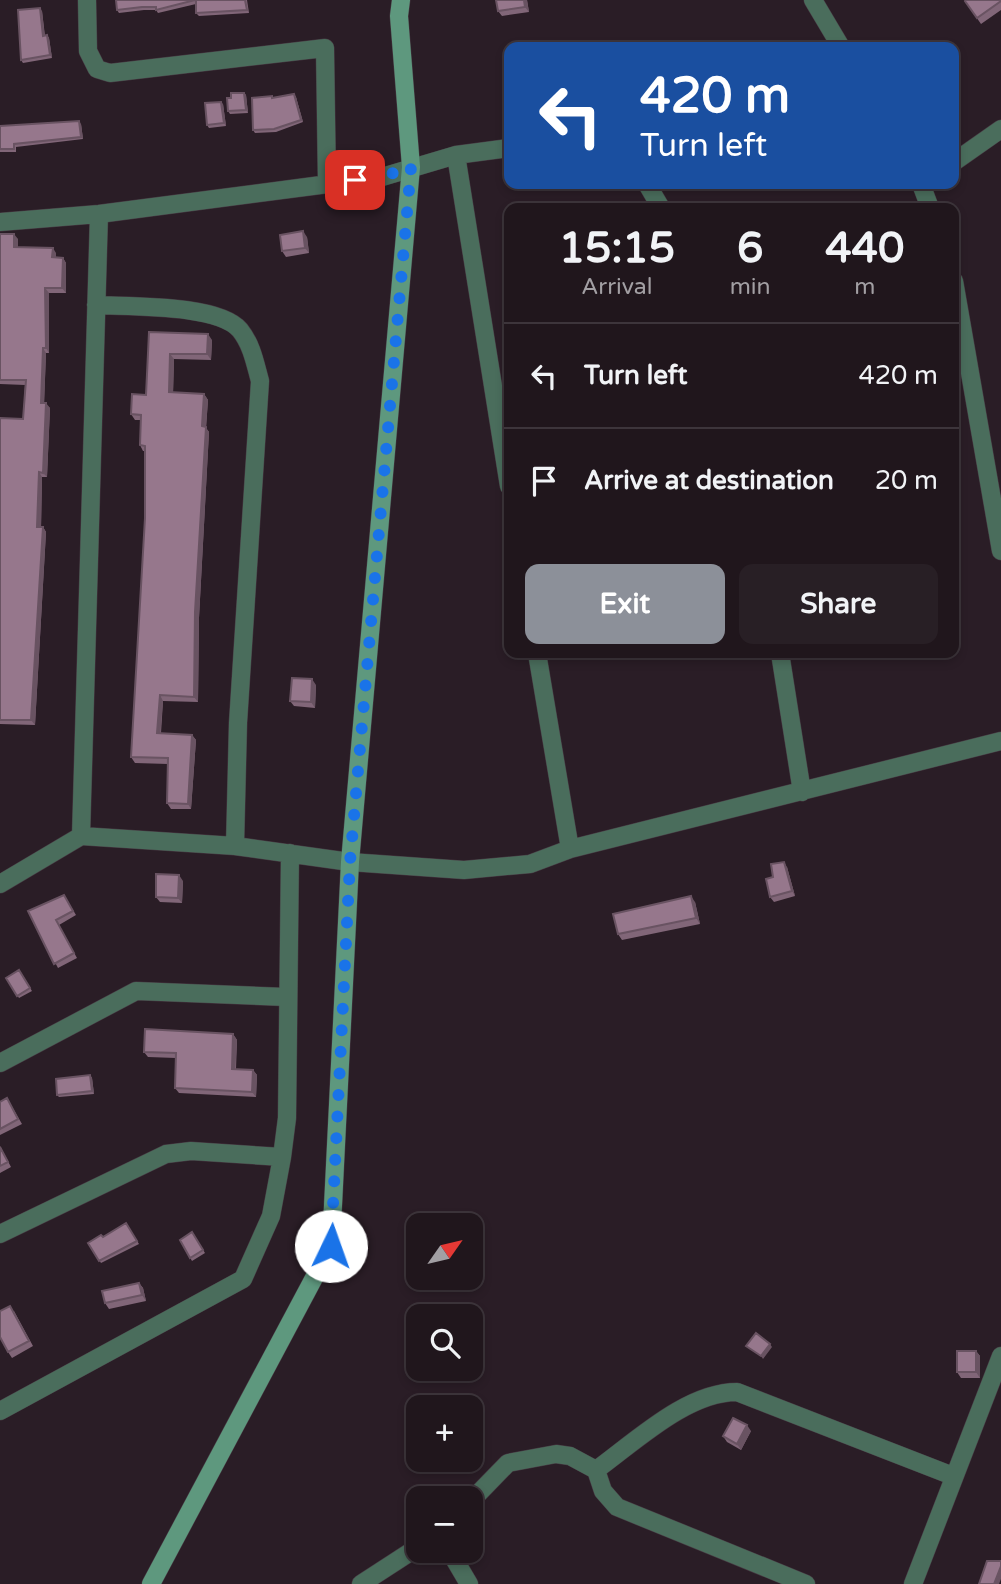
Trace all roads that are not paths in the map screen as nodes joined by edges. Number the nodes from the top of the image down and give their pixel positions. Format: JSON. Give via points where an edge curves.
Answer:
{"nodes":[{"id":1,"x":87,"y":0,"type":"edge"},
{"id":2,"x":401,"y":0,"type":"edge"},
{"id":3,"x":813,"y":0,"type":"edge"},
{"id":4,"x":838,"y":42,"type":"edge"},
{"id":5,"x":1001,"y":130,"type":"edge"},
{"id":6,"x":504,"y":149,"type":"edge"},
{"id":7,"x":456,"y":155,"type":"junction"},
{"id":8,"x":959,"y":159,"type":"edge"},
{"id":9,"x":411,"y":167,"type":"junction"},
{"id":10,"x":327,"y":184,"type":"junction"},
{"id":11,"x":99,"y":214,"type":"junction"},
{"id":12,"x":0,"y":222,"type":"edge"},
{"id":13,"x":96,"y":305,"type":"junction"},
{"id":14,"x":959,"y":335,"type":"edge"},
{"id":15,"x":961,"y":357,"type":"edge"},
{"id":16,"x":504,"y":455,"type":"edge"},
{"id":17,"x":1001,"y":551,"type":"edge"},
{"id":18,"x":538,"y":658,"type":"edge"},
{"id":19,"x":781,"y":658,"type":"edge"},
{"id":20,"x":1001,"y":741,"type":"edge"},
{"id":21,"x":802,"y":792,"type":"junction"},
{"id":22,"x":81,"y":836,"type":"junction"},
{"id":23,"x":235,"y":846,"type":"junction"},
{"id":24,"x":570,"y":849,"type":"junction"},
{"id":25,"x":290,"y":853,"type":"junction"},
{"id":26,"x":350,"y":862,"type":"junction"},
{"id":27,"x":0,"y":884,"type":"edge"},
{"id":28,"x":286,"y":997,"type":"junction"},
{"id":29,"x":0,"y":1063,"type":"edge"},
{"id":30,"x":282,"y":1157,"type":"junction"},
{"id":31,"x":0,"y":1234,"type":"edge"},
{"id":32,"x":1001,"y":1356,"type":"edge"},
{"id":33,"x":0,"y":1411,"type":"edge"},
{"id":34,"x":596,"y":1470,"type":"junction"},
{"id":35,"x":953,"y":1476,"type":"junction"},
{"id":36,"x":483,"y":1489,"type":"edge"},
{"id":37,"x":406,"y":1555,"type":"edge"},
{"id":38,"x":457,"y":1563,"type":"edge"},
{"id":39,"x":151,"y":1584,"type":"edge"},
{"id":40,"x":361,"y":1584,"type":"edge"},
{"id":41,"x":469,"y":1584,"type":"edge"},
{"id":42,"x":806,"y":1584,"type":"edge"},
{"id":43,"x":913,"y":1584,"type":"edge"}],
"edges":[{"from":1,"to":10,"type":"street","via":[[88,51],[97,69],[110,73],[326,48]]},
{"from":2,"to":9,"type":"street"},
{"from":3,"to":4,"type":"street"},
{"from":5,"to":8,"type":"street"},
{"from":6,"to":7,"type":"street"},
{"from":7,"to":9,"type":"street"},
{"from":7,"to":16,"type":"street"},
{"from":9,"to":10,"type":"street","via":[[382,177]]},
{"from":9,"to":26,"type":"street"},
{"from":10,"to":11,"type":"street"},
{"from":11,"to":12,"type":"street"},
{"from":11,"to":13,"type":"street"},
{"from":13,"to":22,"type":"street"},
{"from":13,"to":23,"type":"street","via":[[213,314],[238,328],[251,349],[260,381],[237,723]]},
{"from":14,"to":15,"type":"street"},
{"from":15,"to":17,"type":"street"},
{"from":18,"to":24,"type":"street"},
{"from":19,"to":21,"type":"street"},
{"from":20,"to":21,"type":"street"},
{"from":21,"to":24,"type":"street"},
{"from":22,"to":23,"type":"street"},
{"from":22,"to":27,"type":"street"},
{"from":23,"to":25,"type":"street"},
{"from":24,"to":26,"type":"street","via":[[530,864],[464,870]]},
{"from":25,"to":26,"type":"street"},
{"from":25,"to":28,"type":"street"},
{"from":26,"to":39,"type":"street","via":[[331,1246]]},
{"from":28,"to":29,"type":"street","via":[[136,991]]},
{"from":28,"to":30,"type":"street","via":[[287,1118]]},
{"from":30,"to":31,"type":"street","via":[[191,1150],[166,1154]]},
{"from":30,"to":33,"type":"street","via":[[271,1216],[243,1279]]},
{"from":32,"to":35,"type":"street"},
{"from":34,"to":35,"type":"street","via":[[696,1399],[737,1392]]},
{"from":34,"to":36,"type":"street","via":[[556,1454],[508,1463]]},
{"from":34,"to":42,"type":"street","via":[[603,1491],[617,1507]]},
{"from":35,"to":43,"type":"street"},
{"from":37,"to":40,"type":"street"},
{"from":38,"to":41,"type":"street"}]}
